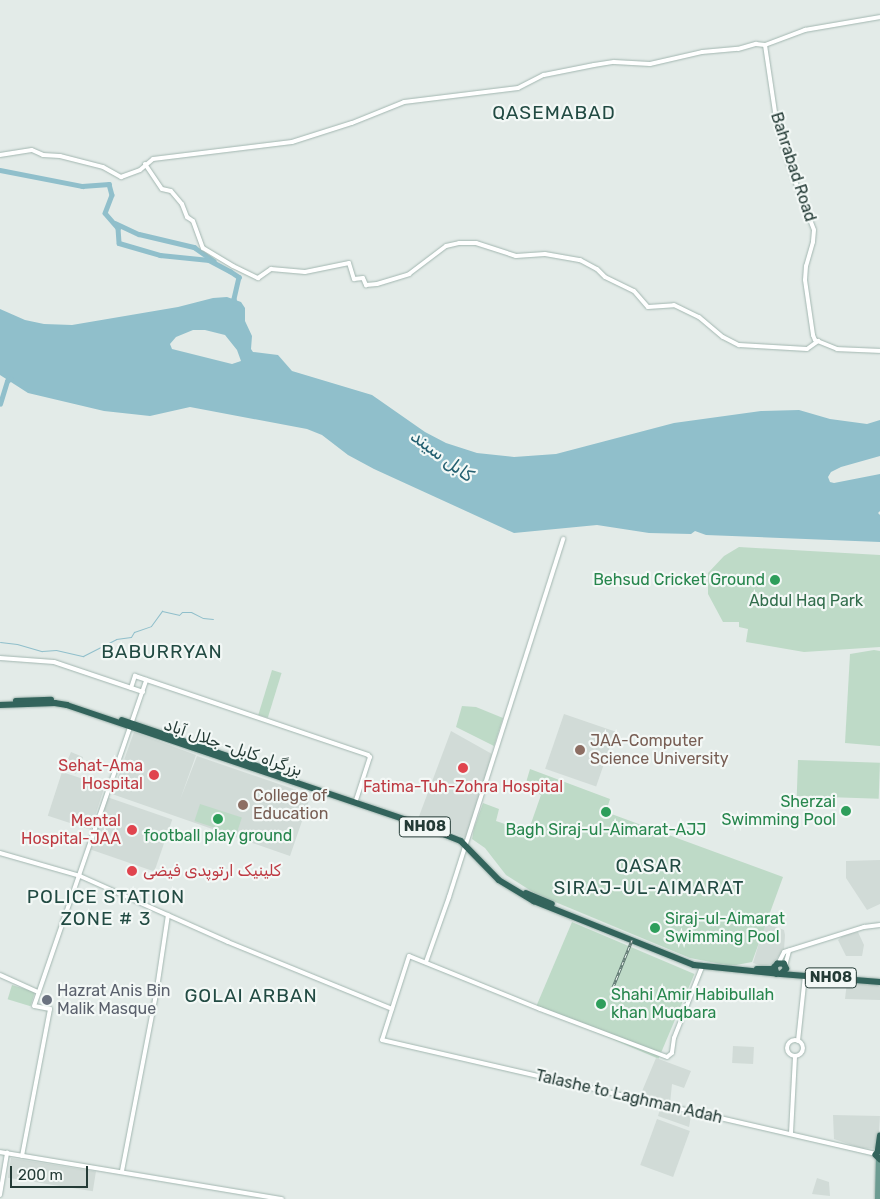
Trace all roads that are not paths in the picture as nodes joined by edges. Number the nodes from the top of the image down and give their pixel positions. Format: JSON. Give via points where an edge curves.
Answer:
{"nodes":[{"id":1,"x":880,"y":17,"type":"edge"},
{"id":2,"x":765,"y":45,"type":"junction"},
{"id":3,"x":0,"y":155,"type":"edge"},
{"id":4,"x":145,"y":164,"type":"junction"},
{"id":5,"x":818,"y":341,"type":"junction"},
{"id":6,"x":880,"y":351,"type":"edge"},
{"id":7,"x":563,"y":539,"type":"dead end"},
{"id":8,"x":0,"y":658,"type":"edge"},
{"id":9,"x":146,"y":680,"type":"junction"},
{"id":10,"x":131,"y":688,"type":"junction"},
{"id":11,"x":143,"y":692,"type":"junction"},
{"id":12,"x":0,"y":704,"type":"edge"},
{"id":13,"x":131,"y":726,"type":"junction"},
{"id":14,"x":355,"y":801,"type":"junction"},
{"id":15,"x":466,"y":843,"type":"junction"},
{"id":16,"x":0,"y":853,"type":"edge"},
{"id":17,"x":80,"y":876,"type":"junction"},
{"id":18,"x":168,"y":916,"type":"junction"},
{"id":19,"x":880,"y":925,"type":"edge"},
{"id":20,"x":789,"y":951,"type":"junction"},
{"id":21,"x":426,"y":962,"type":"junction"},
{"id":22,"x":702,"y":967,"type":"junction"},
{"id":23,"x":785,"y":968,"type":"junction"},
{"id":24,"x":778,"y":970,"type":"junction"},
{"id":25,"x":0,"y":975,"type":"edge"},
{"id":26,"x":805,"y":976,"type":"junction"},
{"id":27,"x":880,"y":980,"type":"edge"},
{"id":28,"x":38,"y":992,"type":"junction"},
{"id":29,"x":392,"y":1009,"type":"junction"},
{"id":30,"x":798,"y":1041,"type":"junction"},
{"id":31,"x":795,"y":1056,"type":"junction"},
{"id":32,"x":791,"y":1133,"type":"junction"},
{"id":33,"x":880,"y":1136,"type":"edge"},
{"id":34,"x":0,"y":1152,"type":"edge"},
{"id":35,"x":7,"y":1154,"type":"junction"},
{"id":36,"x":878,"y":1154,"type":"edge"},
{"id":37,"x":22,"y":1156,"type":"junction"},
{"id":38,"x":122,"y":1171,"type":"junction"},
{"id":39,"x":0,"y":1195,"type":"edge"},
{"id":40,"x":282,"y":1199,"type":"edge"},
{"id":41,"x":877,"y":1199,"type":"edge"}],
"edges":[{"from":1,"to":2,"type":"main road","via":[[805,30]]},
{"from":2,"to":4,"type":"main road","via":[[712,51],[650,64],[614,62],[594,65],[544,75],[518,88],[404,102],[292,142],[153,159]]},
{"from":2,"to":5,"type":"main road","name":"Bahrabad Road","via":[[776,120],[814,230],[805,280],[813,334]]},
{"from":3,"to":4,"type":"main road","via":[[32,150],[103,167],[121,176],[140,170]]},
{"from":4,"to":5,"type":"main road","via":[[162,189],[171,191],[182,204],[187,217],[193,221],[203,248],[258,278],[271,269],[305,272],[349,263],[354,278],[363,278],[366,285],[377,284],[410,274],[446,246],[476,243],[516,256],[546,254],[580,260],[634,291],[648,306],[674,305],[699,317],[723,337],[739,344],[806,349]]},
{"from":5,"to":6,"type":"main road","via":[[837,349]]},
{"from":7,"to":15,"type":"main road"},
{"from":8,"to":10,"type":"main road","via":[[49,661]]},
{"from":9,"to":10,"type":"main road","via":[[135,676]]},
{"from":9,"to":11,"type":"main road"},
{"from":9,"to":14,"type":"main road","via":[[368,755]]},
{"from":10,"to":11,"type":"main road"},
{"from":11,"to":13,"type":"main road"},
{"from":12,"to":13,"type":"highway","name":"بزرگراه کابل- جلال آباد","number":"NH08","via":[[55,703]]},
{"from":13,"to":14,"type":"highway","name":"بزرگراه کابل- جلال آباد","number":"NH08"},
{"from":13,"to":17,"type":"main road"},
{"from":14,"to":15,"type":"highway","name":"بزرگراه کابل- جلال آباد","number":"NH08","via":[[417,820]]},
{"from":15,"to":21,"type":"main road"},
{"from":15,"to":22,"type":"highway","name":"بزرگراه کابل- جلال آباد","number":"NH08","via":[[499,880],[523,896]]},
{"from":15,"to":24,"type":"highway","name":"بزرگراه کابل- جلال آباد","number":"NH08","via":[[502,877],[537,898],[698,962]]},
{"from":16,"to":17,"type":"main road"},
{"from":17,"to":18,"type":"main road"},
{"from":17,"to":28,"type":"main road"},
{"from":18,"to":29,"type":"main road"},
{"from":18,"to":38,"type":"main road"},
{"from":19,"to":20,"type":"main road"},
{"from":20,"to":23,"type":"main road"},
{"from":20,"to":24,"type":"main road","via":[[781,956]]},
{"from":21,"to":22,"type":"main road","via":[[667,1057],[672,1053],[674,1038]]},
{"from":21,"to":29,"type":"main road","via":[[409,956]]},
{"from":22,"to":24,"type":"highway","name":"بزرگراه کابل- جلال آباد","number":"NH08"},
{"from":23,"to":24,"type":"highway"},
{"from":23,"to":24,"type":"highway"},
{"from":23,"to":27,"type":"highway","number":"NH08","via":[[819,975]]},
{"from":24,"to":26,"type":"highway","name":"بزرگراه کابل- جلال آباد","number":"NH08"},
{"from":25,"to":28,"type":"main road"},
{"from":26,"to":27,"type":"highway","name":"بزرگراه کابل- جلال آباد","number":"NH08"},
{"from":26,"to":30,"type":"main road"},
{"from":28,"to":37,"type":"main road","via":[[34,1006],[50,1010]]},
{"from":29,"to":32,"type":"main road","name":"Talashe to Laghman Adah","via":[[382,1040]]},
{"from":30,"to":31,"type":"main road","via":[[803,1049]]},
{"from":30,"to":31,"type":"main road","via":[[791,1042],[788,1047]]},
{"from":31,"to":32,"type":"main road"},
{"from":32,"to":36,"type":"main road","name":"Talashe to Laghman Adah"},
{"from":33,"to":36,"type":"highway"},
{"from":34,"to":35,"type":"main road"},
{"from":35,"to":37,"type":"main road"},
{"from":35,"to":39,"type":"main road"},
{"from":36,"to":41,"type":"main road"},
{"from":37,"to":38,"type":"main road"},
{"from":38,"to":40,"type":"main road"}]}
